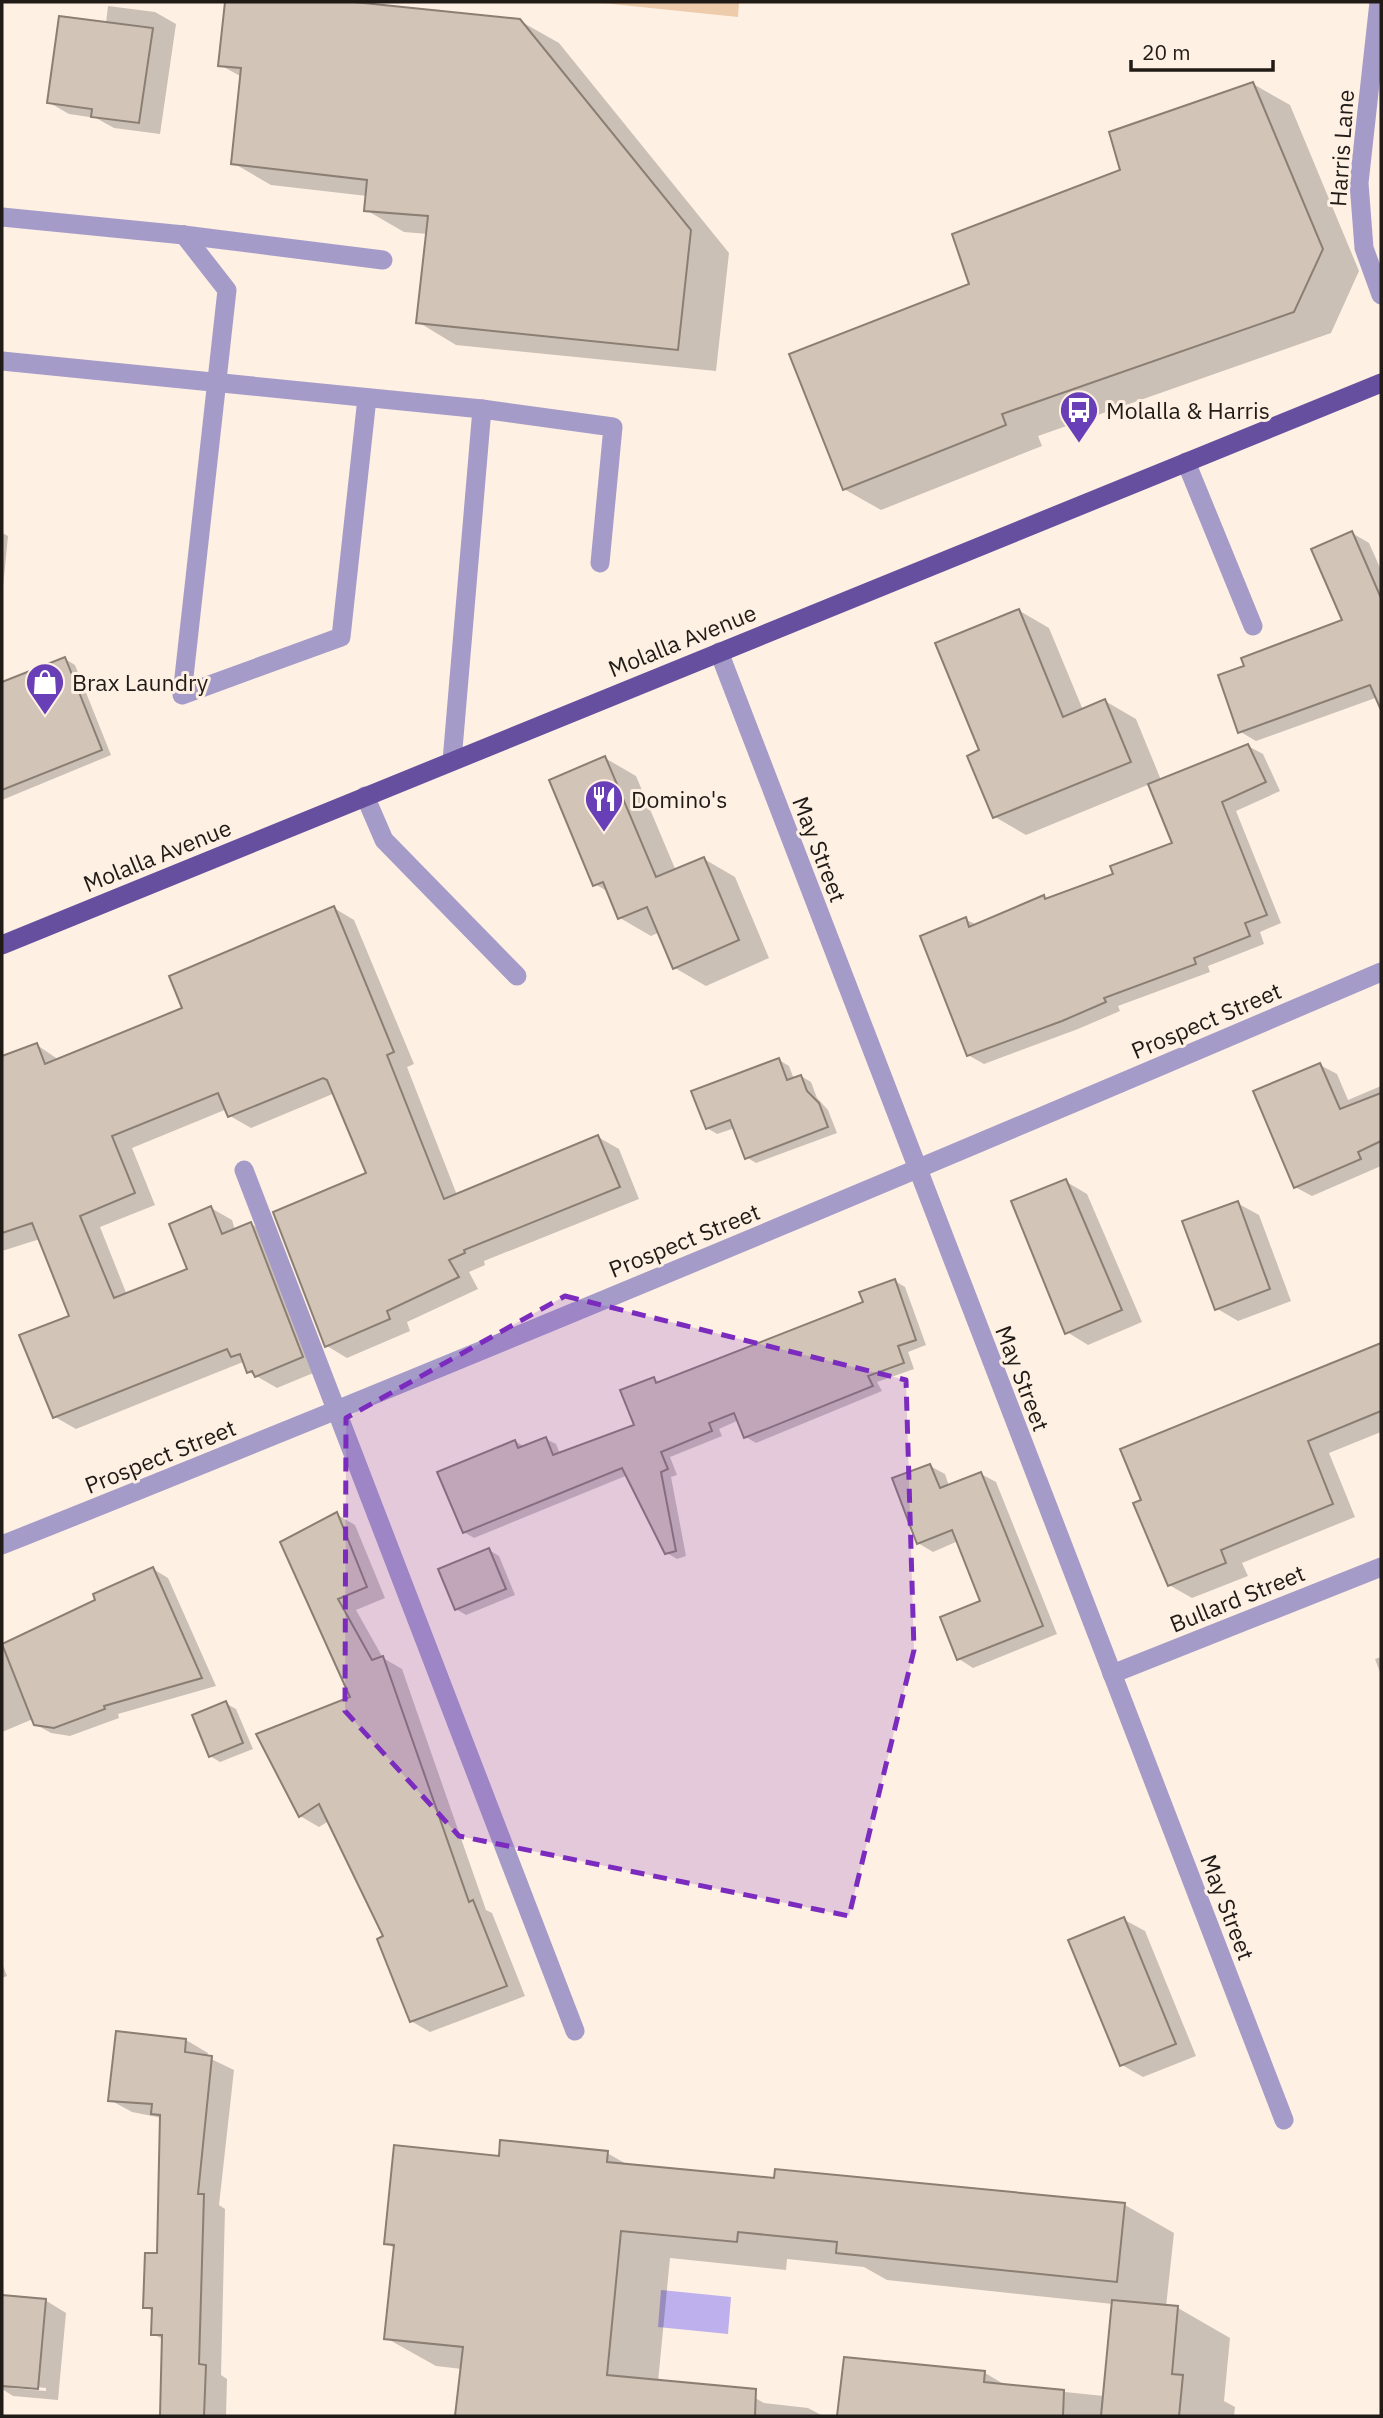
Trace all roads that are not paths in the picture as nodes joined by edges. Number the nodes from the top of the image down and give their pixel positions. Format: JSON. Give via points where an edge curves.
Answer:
{"nodes":[{"id":1,"x":1379,"y":2,"type":"edge"},
{"id":2,"x":2,"y":216,"type":"edge"},
{"id":3,"x":184,"y":235,"type":"junction"},
{"id":4,"x":383,"y":260,"type":"dead end"},
{"id":5,"x":1381,"y":295,"type":"edge"},
{"id":6,"x":2,"y":361,"type":"edge"},
{"id":7,"x":219,"y":383,"type":"junction"},
{"id":8,"x":1381,"y":383,"type":"edge"},
{"id":9,"x":367,"y":397,"type":"junction"},
{"id":10,"x":482,"y":409,"type":"junction"},
{"id":11,"x":1186,"y":462,"type":"junction"},
{"id":12,"x":600,"y":564,"type":"dead end"},
{"id":13,"x":1253,"y":626,"type":"dead end"},
{"id":14,"x":719,"y":652,"type":"junction"},
{"id":15,"x":452,"y":761,"type":"junction"},
{"id":16,"x":365,"y":796,"type":"junction"},
{"id":17,"x":2,"y":945,"type":"edge"},
{"id":18,"x":1381,"y":971,"type":"edge"},
{"id":19,"x":517,"y":976,"type":"dead end"},
{"id":20,"x":244,"y":1170,"type":"dead end"},
{"id":21,"x":917,"y":1171,"type":"junction"},
{"id":22,"x":339,"y":1411,"type":"junction"},
{"id":23,"x":2,"y":1545,"type":"edge"},
{"id":24,"x":1381,"y":1567,"type":"edge"},
{"id":25,"x":1112,"y":1674,"type":"junction"},
{"id":26,"x":575,"y":2031,"type":"dead end"},
{"id":27,"x":1284,"y":2120,"type":"dead end"}],
"edges":[{"from":1,"to":5,"type":"street","name":"Harris Lane","via":[[1359,183],[1364,248]]},
{"from":2,"to":3,"type":"street"},
{"from":3,"to":4,"type":"street"},
{"from":3,"to":7,"type":"street","via":[[227,290]]},
{"from":6,"to":7,"type":"street"},
{"from":7,"to":9,"type":"street"},
{"from":7,"to":9,"type":"street","via":[[182,695],[341,637]]},
{"from":8,"to":11,"type":"main road","name":"Molalla Avenue"},
{"from":9,"to":10,"type":"street"},
{"from":10,"to":12,"type":"street","via":[[613,427]]},
{"from":10,"to":15,"type":"street"},
{"from":11,"to":13,"type":"street"},
{"from":11,"to":14,"type":"main road","name":"Molalla Avenue"},
{"from":14,"to":15,"type":"main road","name":"Molalla Avenue"},
{"from":14,"to":21,"type":"street","name":"May Street"},
{"from":15,"to":16,"type":"main road","name":"Molalla Avenue"},
{"from":16,"to":17,"type":"main road","name":"Molalla Avenue"},
{"from":16,"to":19,"type":"street","via":[[384,840]]},
{"from":18,"to":21,"type":"street","name":"Prospect Street"},
{"from":20,"to":22,"type":"street"},
{"from":21,"to":22,"type":"street","name":"Prospect Street"},
{"from":21,"to":25,"type":"street","name":"May Street"},
{"from":22,"to":23,"type":"street","name":"Prospect Street"},
{"from":22,"to":26,"type":"street"},
{"from":24,"to":25,"type":"street","name":"Bullard Street"},
{"from":25,"to":27,"type":"street","name":"May Street"}]}
